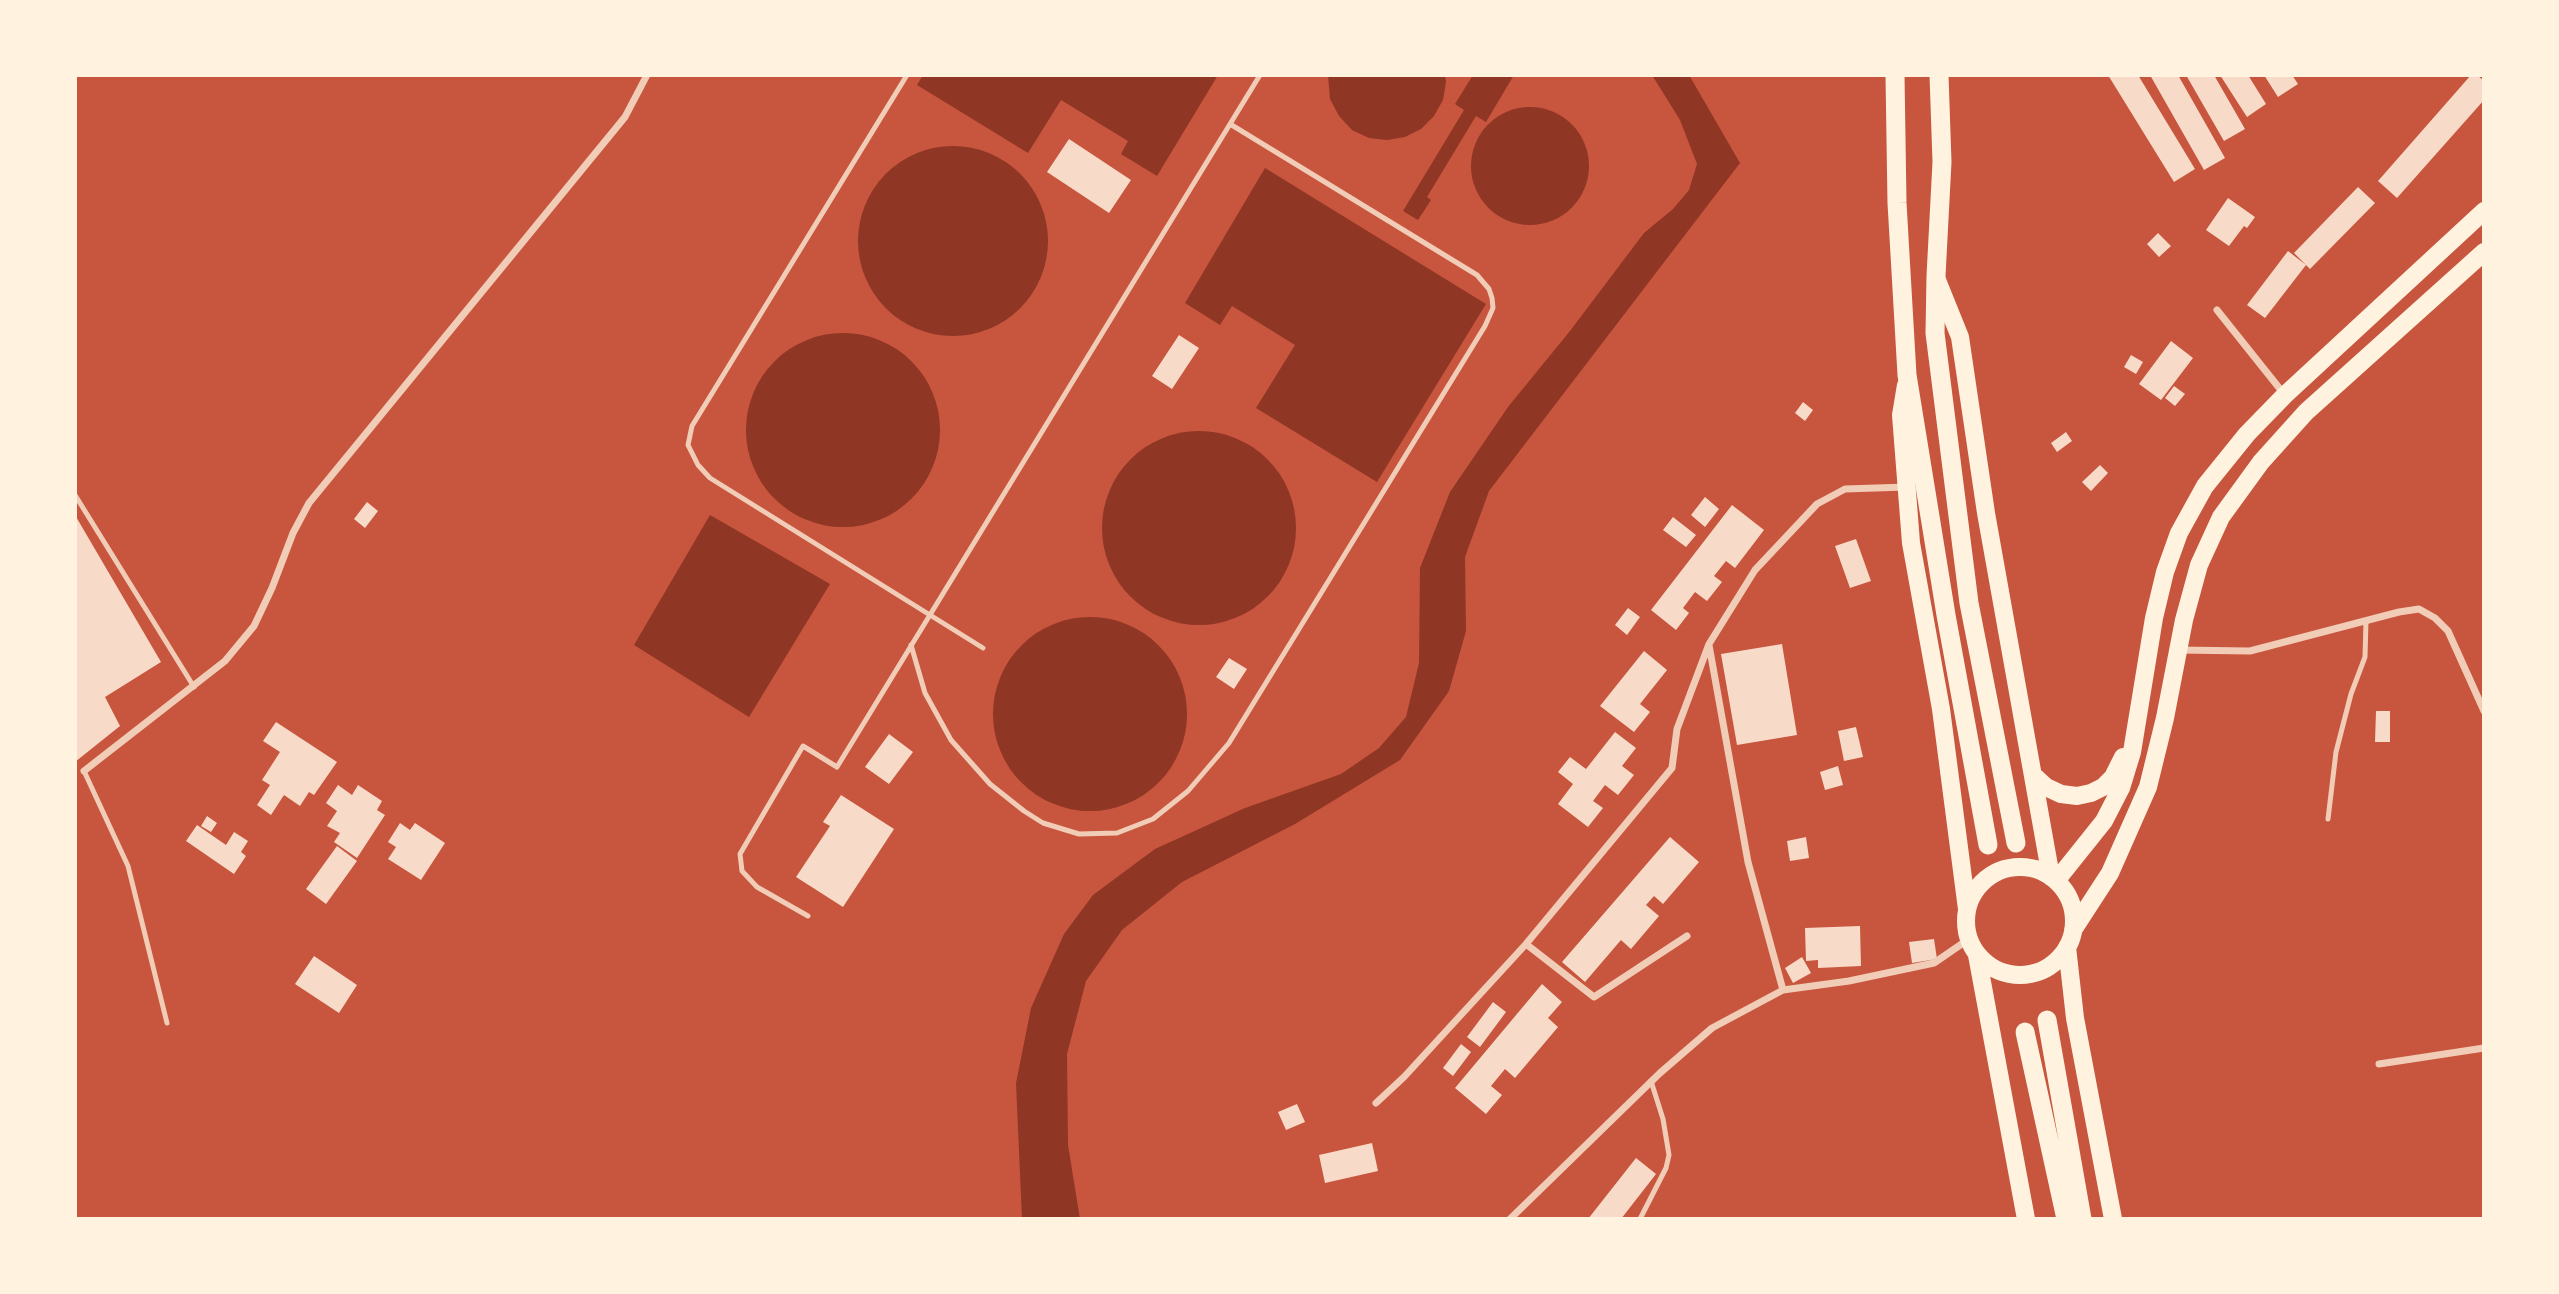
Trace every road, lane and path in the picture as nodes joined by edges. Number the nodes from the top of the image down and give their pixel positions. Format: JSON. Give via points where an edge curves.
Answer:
{"nodes":[{"id":1,"x":647,"y":75,"type":"edge"},
{"id":2,"x":907,"y":75,"type":"edge"},
{"id":3,"x":1260,"y":75,"type":"edge"},
{"id":4,"x":1895,"y":75,"type":"edge"},
{"id":5,"x":1939,"y":75,"type":"edge"},
{"id":6,"x":1230,"y":124,"type":"junction"},
{"id":7,"x":2484,"y":211,"type":"edge"},
{"id":8,"x":2484,"y":252,"type":"edge"},
{"id":9,"x":1936,"y":276,"type":"junction"},
{"id":10,"x":2217,"y":310,"type":"dead end"},
{"id":11,"x":1907,"y":375,"type":"junction"},
{"id":12,"x":2285,"y":395,"type":"junction"},
{"id":13,"x":1907,"y":487,"type":"junction"},
{"id":14,"x":75,"y":495,"type":"edge"},
{"id":15,"x":929,"y":615,"type":"junction"},
{"id":16,"x":2367,"y":621,"type":"junction"},
{"id":17,"x":1709,"y":644,"type":"junction"},
{"id":18,"x":911,"y":645,"type":"junction"},
{"id":19,"x":982,"y":648,"type":"dead end"},
{"id":20,"x":2177,"y":650,"type":"junction"},
{"id":21,"x":194,"y":687,"type":"junction"},
{"id":22,"x":2484,"y":711,"type":"edge"},
{"id":23,"x":2135,"y":736,"type":"junction"},
{"id":24,"x":84,"y":771,"type":"joint"},
{"id":25,"x":2034,"y":776,"type":"junction"},
{"id":26,"x":2328,"y":819,"type":"dead end"},
{"id":27,"x":2016,"y":843,"type":"dead end"},
{"id":28,"x":1988,"y":845,"type":"dead end"},
{"id":29,"x":2053,"y":879,"type":"junction"},
{"id":30,"x":1967,"y":909,"type":"junction"},
{"id":31,"x":808,"y":916,"type":"dead end"},
{"id":32,"x":1686,"y":936,"type":"dead end"},
{"id":33,"x":2070,"y":938,"type":"junction"},
{"id":34,"x":1526,"y":944,"type":"junction"},
{"id":35,"x":1973,"y":947,"type":"junction"},
{"id":36,"x":1783,"y":990,"type":"junction"},
{"id":37,"x":2047,"y":1020,"type":"dead end"},
{"id":38,"x":167,"y":1023,"type":"dead end"},
{"id":39,"x":2025,"y":1032,"type":"dead end"},
{"id":40,"x":2484,"y":1048,"type":"edge"},
{"id":41,"x":2379,"y":1065,"type":"dead end"},
{"id":42,"x":1651,"y":1081,"type":"junction"},
{"id":43,"x":1376,"y":1103,"type":"dead end"},
{"id":44,"x":1510,"y":1219,"type":"edge"},
{"id":45,"x":1640,"y":1219,"type":"edge"},
{"id":46,"x":2026,"y":1219,"type":"edge"},
{"id":47,"x":2066,"y":1219,"type":"edge"},
{"id":48,"x":2082,"y":1219,"type":"edge"},
{"id":49,"x":2113,"y":1219,"type":"edge"}],
"edges":[{"from":1,"to":21,"type":"street","via":[[625,117],[309,503],[254,626],[225,661]]},
{"from":2,"to":15,"type":"lane","via":[[692,426],[688,444],[710,478]]},
{"from":3,"to":6,"type":"lane"},
{"from":4,"to":11,"type":"highway"},
{"from":5,"to":9,"type":"highway","via":[[1942,162]]},
{"from":6,"to":15,"type":"lane"},
{"from":6,"to":18,"type":"lane","via":[[1477,275],[1489,289],[1493,308],[1478,338],[1229,743],[1188,791],[1153,819],[1117,833],[1079,834],[1043,823],[1024,811],[990,784],[951,740],[925,693]]},
{"from":7,"to":12,"type":"main road"},
{"from":8,"to":20,"type":"main road","via":[[2306,412],[2261,462],[2221,517],[2199,565]]},
{"from":9,"to":25,"type":"main road","via":[[1960,337],[1986,513]]},
{"from":9,"to":27,"type":"highway","via":[[1935,332],[1969,603]]},
{"from":10,"to":12,"type":"street"},
{"from":11,"to":13,"type":"main road","via":[[1901,415]]},
{"from":11,"to":28,"type":"highway"},
{"from":12,"to":23,"type":"main road","via":[[2206,486],[2179,533],[2154,618]]},
{"from":13,"to":17,"type":"street","via":[[1845,489],[1817,504],[1755,570]]},
{"from":13,"to":30,"type":"main road","via":[[1911,544],[1941,709]]},
{"from":14,"to":21,"type":"lane"},
{"from":15,"to":18,"type":"lane"},
{"from":15,"to":19,"type":"lane"},
{"from":16,"to":20,"type":"street","via":[[2250,651]]},
{"from":16,"to":22,"type":"street","via":[[2419,610],[2435,618],[2448,631]]},
{"from":16,"to":26,"type":"lane","via":[[2365,657],[2336,752]]},
{"from":17,"to":34,"type":"street","via":[[1677,729],[1672,768]]},
{"from":17,"to":36,"type":"street","via":[[1748,862]]},
{"from":18,"to":31,"type":"lane","via":[[837,767],[803,746],[740,854],[741,871],[757,887]]},
{"from":20,"to":33,"type":"main road","via":[[2148,787],[2110,873]]},
{"from":21,"to":24,"type":"street"},
{"from":23,"to":25,"type":"main road","via":[[2113,777],[2091,793],[2061,794]]},
{"from":23,"to":29,"type":"main road","via":[[2128,770],[2113,805]]},
{"from":24,"to":38,"type":"lane","via":[[128,866]]},
{"from":25,"to":29,"type":"main road"},
{"from":29,"to":30,"type":"main road","via":[[2035,869],[2000,871],[1974,893]]},
{"from":29,"to":33,"type":"main road","via":[[2067,895],[2073,912]]},
{"from":30,"to":35,"type":"main road"},
{"from":32,"to":34,"type":"street","via":[[1594,997]]},
{"from":33,"to":35,"type":"main road","via":[[2056,961],[2025,975],[1991,967]]},
{"from":33,"to":49,"type":"main road","via":[[2075,1018]]},
{"from":34,"to":43,"type":"street"},
{"from":35,"to":36,"type":"street","via":[[1934,963]]},
{"from":35,"to":46,"type":"main road"},
{"from":36,"to":42,"type":"street","via":[[1712,1028]]},
{"from":37,"to":48,"type":"highway"},
{"from":39,"to":47,"type":"highway"},
{"from":40,"to":41,"type":"street"},
{"from":42,"to":44,"type":"street"},
{"from":42,"to":45,"type":"lane","via":[[1669,1155],[1667,1168]]}]}
